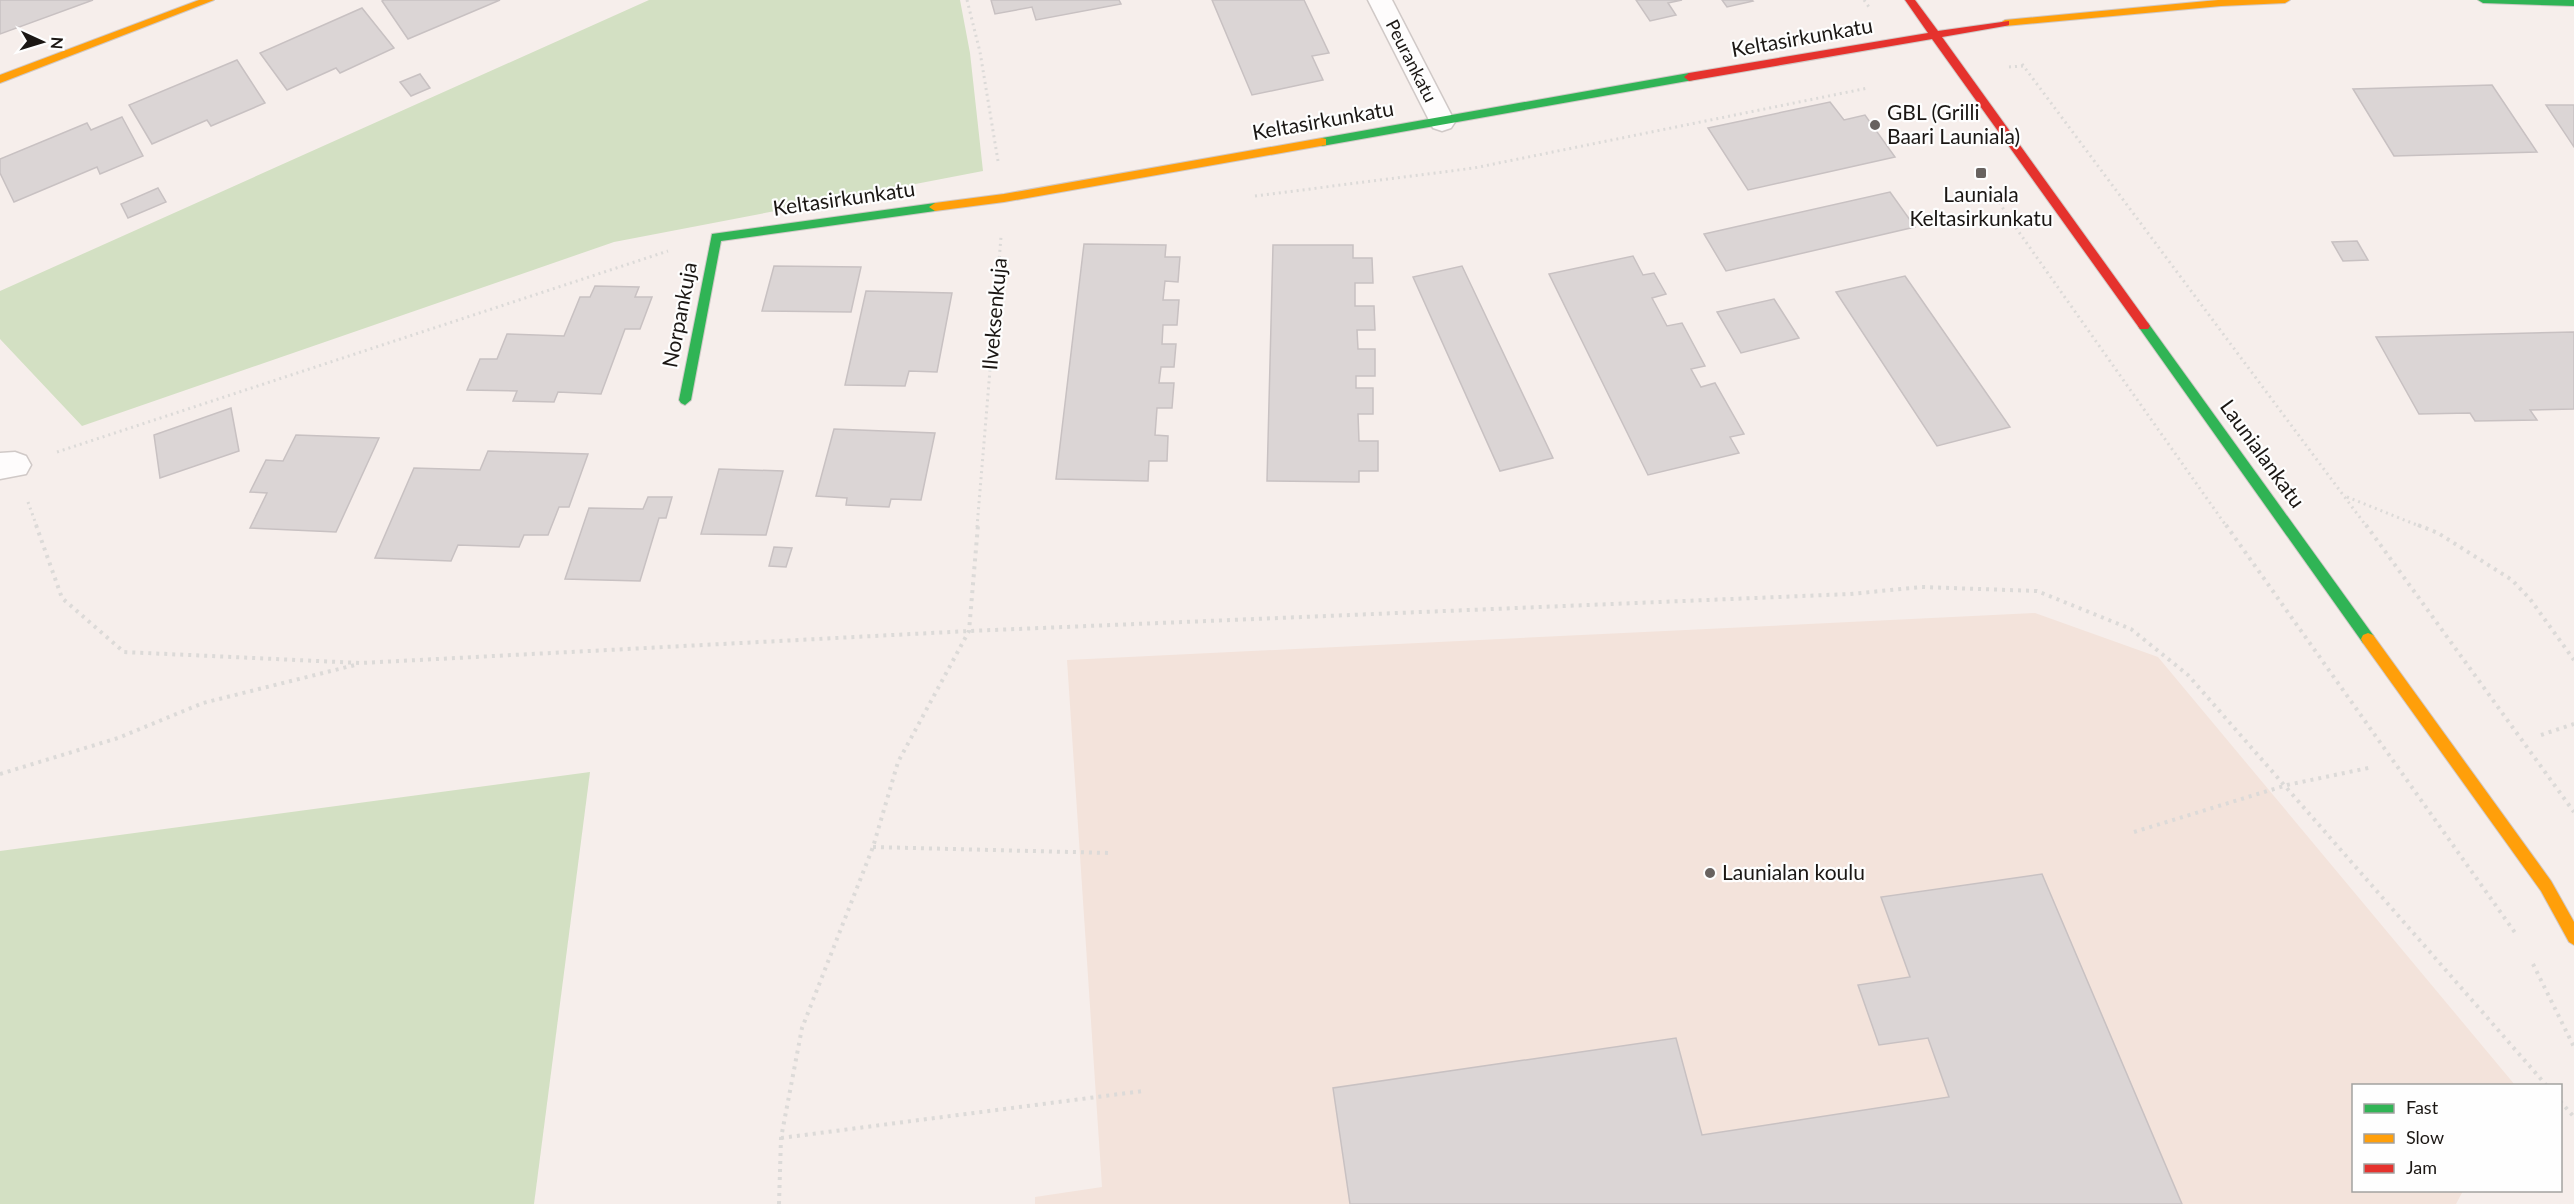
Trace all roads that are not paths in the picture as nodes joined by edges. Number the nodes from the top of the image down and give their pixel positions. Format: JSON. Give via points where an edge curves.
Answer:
{"nodes":[{"id":1,"x":209,"y":0,"type":"edge"},
{"id":2,"x":1380,"y":0,"type":"edge"},
{"id":3,"x":1910,"y":0,"type":"edge"},
{"id":4,"x":2285,"y":0,"type":"edge"},
{"id":5,"x":2483,"y":0,"type":"edge"},
{"id":6,"x":2220,"y":1,"type":"edge"},
{"id":7,"x":2574,"y":3,"type":"edge"},
{"id":8,"x":1935,"y":36,"type":"junction"},
{"id":9,"x":0,"y":79,"type":"edge"},
{"id":10,"x":1442,"y":122,"type":"junction"},
{"id":11,"x":716,"y":237,"type":"joint"},
{"id":12,"x":685,"y":400,"type":"dead end"},
{"id":13,"x":2574,"y":937,"type":"edge"}],
"edges":[{"from":1,"to":9,"type":"street"},
{"from":2,"to":10,"type":"street","name":"Peurankatu"},
{"from":3,"to":8,"type":"street","name":"Launialankatu"},
{"from":4,"to":6,"type":"street","name":"Keltasirkunkatu"},
{"from":5,"to":7,"type":"street"},
{"from":6,"to":8,"type":"street","name":"Keltasirkunkatu","via":[[1992,24]]},
{"from":8,"to":10,"type":"street","name":"Keltasirkunkatu"},
{"from":8,"to":13,"type":"street","name":"Launialankatu","via":[[2546,886]]},
{"from":10,"to":11,"type":"street","name":"Keltasirkunkatu","via":[[1004,198]]},
{"from":11,"to":12,"type":"street","name":"Norpankuja"}]}
